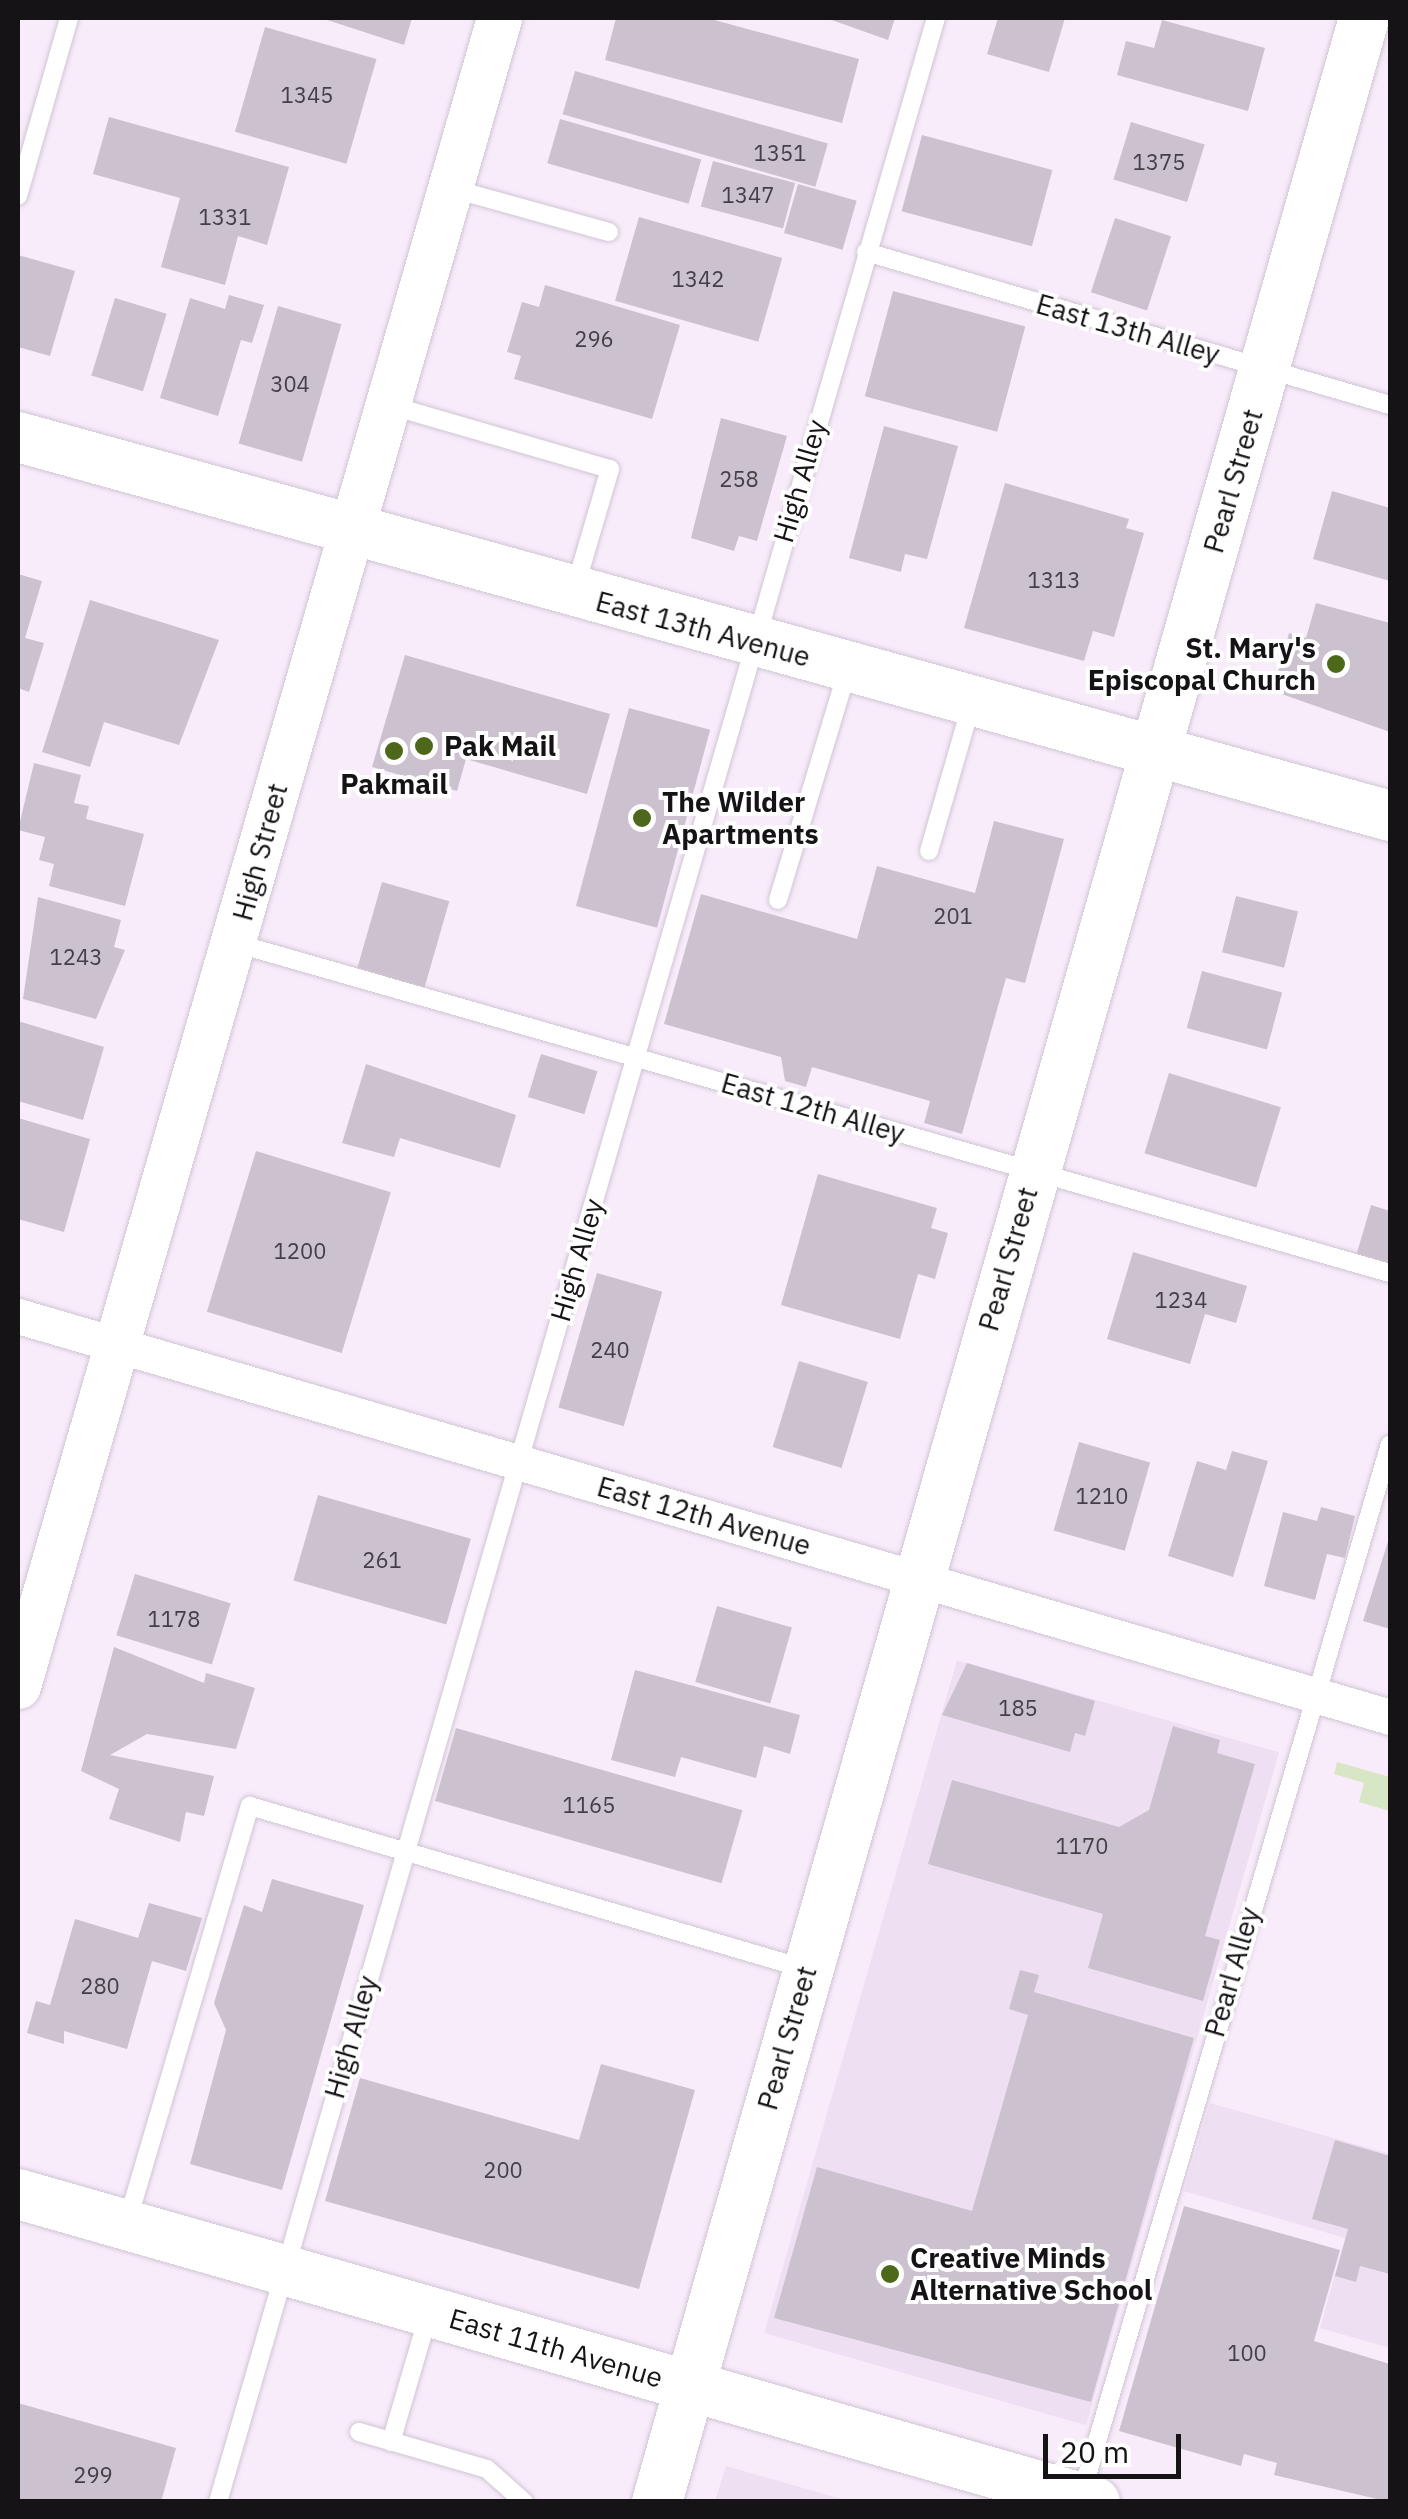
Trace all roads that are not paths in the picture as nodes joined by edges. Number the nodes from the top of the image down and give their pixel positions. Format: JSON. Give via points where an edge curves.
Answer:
{"nodes":[{"id":1,"x":69,"y":18,"type":"edge"},
{"id":2,"x":499,"y":18,"type":"edge"},
{"id":3,"x":936,"y":18,"type":"edge"},
{"id":4,"x":1364,"y":18,"type":"edge"},
{"id":5,"x":449,"y":188,"type":"junction"},
{"id":6,"x":18,"y":196,"type":"edge"},
{"id":7,"x":609,"y":232,"type":"dead end"},
{"id":8,"x":866,"y":252,"type":"junction"},
{"id":9,"x":1264,"y":368,"type":"junction"},
{"id":10,"x":386,"y":404,"type":"junction"},
{"id":11,"x":1390,"y":405,"type":"edge"},
{"id":12,"x":18,"y":436,"type":"edge"},
{"id":13,"x":349,"y":531,"type":"junction"},
{"id":14,"x":574,"y":594,"type":"junction"},
{"id":15,"x":754,"y":644,"type":"junction"},
{"id":16,"x":847,"y":669,"type":"junction"},
{"id":17,"x":972,"y":702,"type":"junction"},
{"id":18,"x":1158,"y":752,"type":"junction"},
{"id":19,"x":1390,"y":816,"type":"edge"},
{"id":20,"x":929,"y":851,"type":"dead end"},
{"id":21,"x":778,"y":900,"type":"dead end"},
{"id":22,"x":235,"y":944,"type":"junction"},
{"id":23,"x":636,"y":1057,"type":"junction"},
{"id":24,"x":1033,"y":1171,"type":"junction"},
{"id":25,"x":1390,"y":1272,"type":"edge"},
{"id":26,"x":18,"y":1316,"type":"edge"},
{"id":27,"x":116,"y":1344,"type":"junction"},
{"id":28,"x":1390,"y":1444,"type":"edge"},
{"id":29,"x":518,"y":1463,"type":"junction"},
{"id":30,"x":916,"y":1577,"type":"junction"},
{"id":31,"x":18,"y":1686,"type":"edge"},
{"id":32,"x":1311,"y":1694,"type":"junction"},
{"id":33,"x":1390,"y":1718,"type":"edge"},
{"id":34,"x":406,"y":1851,"type":"junction"},
{"id":35,"x":806,"y":1970,"type":"junction"},
{"id":36,"x":18,"y":2194,"type":"edge"},
{"id":37,"x":126,"y":2226,"type":"junction"},
{"id":38,"x":284,"y":2270,"type":"junction"},
{"id":39,"x":429,"y":2312,"type":"junction"},
{"id":40,"x":691,"y":2387,"type":"junction"},
{"id":41,"x":359,"y":2432,"type":"dead end"},
{"id":42,"x":391,"y":2442,"type":"junction"},
{"id":43,"x":1085,"y":2500,"type":"edge"},
{"id":44,"x":218,"y":2502,"type":"edge"},
{"id":45,"x":524,"y":2502,"type":"edge"},
{"id":46,"x":657,"y":2502,"type":"edge"}],
"edges":[{"from":1,"to":6,"type":"lane"},
{"from":2,"to":5,"type":"street","name":"High Street"},
{"from":3,"to":8,"type":"lane","name":"High Alley"},
{"from":4,"to":9,"type":"main road","name":"Pearl Street"},
{"from":5,"to":7,"type":"lane"},
{"from":5,"to":10,"type":"street","name":"High Street"},
{"from":8,"to":9,"type":"lane","name":"East 13th Alley"},
{"from":8,"to":15,"type":"lane","name":"High Alley"},
{"from":9,"to":11,"type":"lane","name":"East 13th Alley"},
{"from":9,"to":18,"type":"main road","name":"Pearl Street"},
{"from":10,"to":13,"type":"street","name":"High Street"},
{"from":10,"to":14,"type":"lane","via":[[610,469]]},
{"from":12,"to":13,"type":"main road","name":"East 13th Avenue"},
{"from":13,"to":14,"type":"main road","name":"East 13th Avenue"},
{"from":13,"to":22,"type":"street","name":"High Street"},
{"from":14,"to":15,"type":"main road","name":"East 13th Avenue"},
{"from":15,"to":16,"type":"main road","name":"East 13th Avenue"},
{"from":15,"to":23,"type":"lane","name":"High Alley"},
{"from":16,"to":17,"type":"main road","name":"East 13th Avenue"},
{"from":16,"to":21,"type":"lane"},
{"from":17,"to":18,"type":"main road","name":"East 13th Avenue"},
{"from":17,"to":20,"type":"lane"},
{"from":18,"to":19,"type":"main road","name":"East 13th Avenue"},
{"from":18,"to":24,"type":"main road","name":"Pearl Street"},
{"from":22,"to":23,"type":"lane","name":"East 12th Alley"},
{"from":22,"to":27,"type":"street","name":"High Street"},
{"from":23,"to":24,"type":"lane","name":"East 12th Alley"},
{"from":23,"to":29,"type":"lane","name":"High Alley"},
{"from":24,"to":25,"type":"lane","name":"East 12th Alley"},
{"from":24,"to":30,"type":"main road","name":"Pearl Street"},
{"from":26,"to":27,"type":"street","name":"East 12th Avenue"},
{"from":27,"to":29,"type":"street","name":"East 12th Avenue"},
{"from":27,"to":31,"type":"street","name":"High Street"},
{"from":28,"to":32,"type":"lane","name":"Pearl Alley"},
{"from":29,"to":30,"type":"street","name":"East 12th Avenue"},
{"from":29,"to":34,"type":"lane","name":"High Alley"},
{"from":30,"to":32,"type":"street","name":"East 12th Avenue"},
{"from":30,"to":35,"type":"main road","name":"Pearl Street"},
{"from":32,"to":33,"type":"street","name":"East 12th Avenue"},
{"from":32,"to":43,"type":"lane","name":"Pearl Alley"},
{"from":34,"to":35,"type":"lane"},
{"from":34,"to":37,"type":"lane","via":[[250,1806]]},
{"from":34,"to":38,"type":"lane","name":"High Alley"},
{"from":35,"to":40,"type":"main road","name":"Pearl Street"},
{"from":36,"to":37,"type":"main road","name":"East 11th Avenue"},
{"from":37,"to":38,"type":"main road","name":"East 11th Avenue"},
{"from":38,"to":39,"type":"main road","name":"East 11th Avenue"},
{"from":38,"to":44,"type":"lane","name":"High Alley"},
{"from":39,"to":40,"type":"main road","name":"East 11th Avenue"},
{"from":39,"to":42,"type":"lane"},
{"from":40,"to":43,"type":"main road","name":"East 11th Avenue"},
{"from":40,"to":46,"type":"main road","name":"Pearl Street"},
{"from":41,"to":42,"type":"lane"},
{"from":42,"to":45,"type":"lane","via":[[487,2470]]}]}
